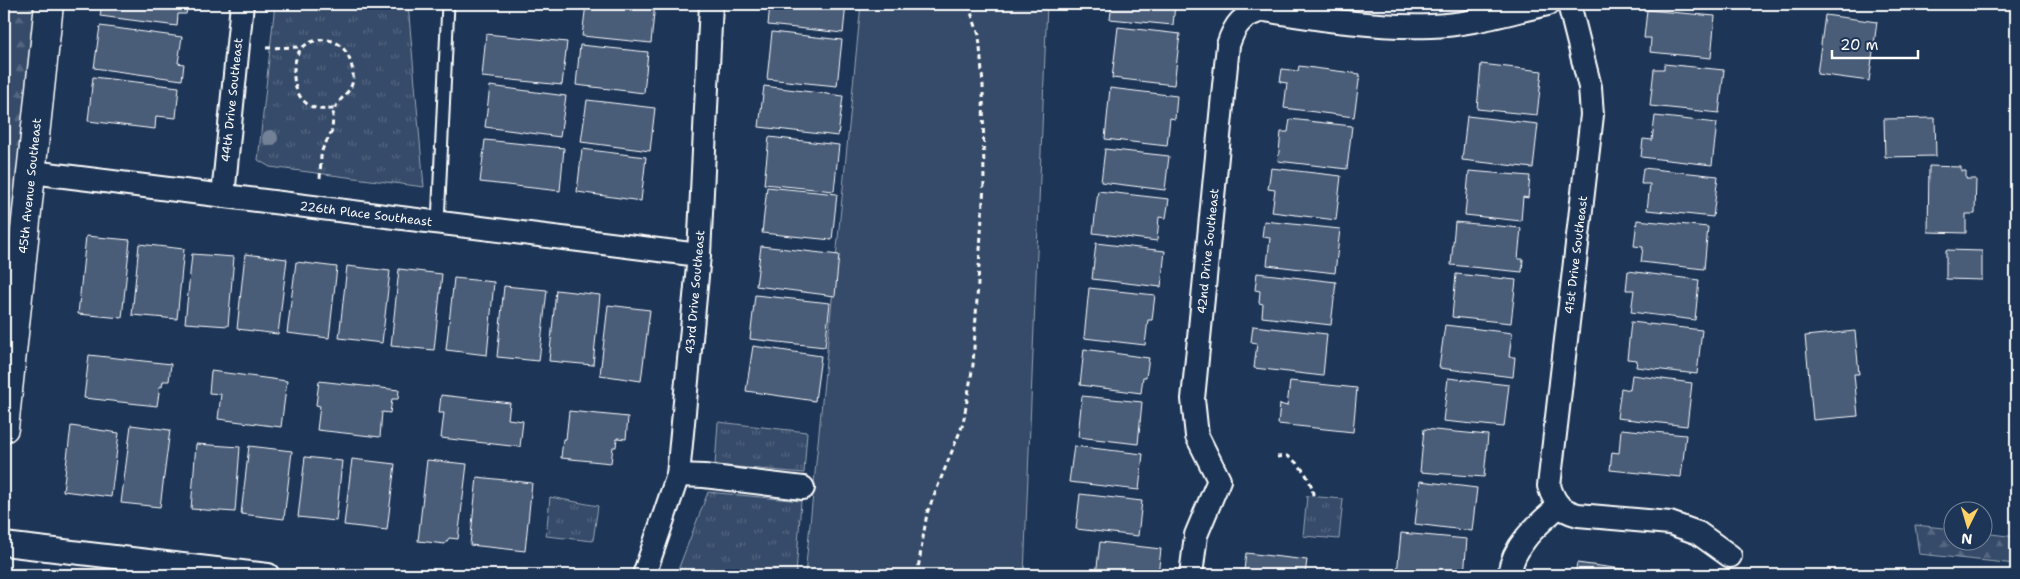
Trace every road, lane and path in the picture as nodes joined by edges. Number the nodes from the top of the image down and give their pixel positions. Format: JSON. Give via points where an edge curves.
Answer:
{"nodes":[{"id":1,"x":49,"y":4,"type":"edge"},
{"id":2,"x":242,"y":4,"type":"edge"},
{"id":3,"x":448,"y":4,"type":"edge"},
{"id":4,"x":711,"y":4,"type":"edge"},
{"id":5,"x":968,"y":4,"type":"edge"},
{"id":6,"x":1548,"y":4,"type":"edge"},
{"id":7,"x":1569,"y":4,"type":"edge"},
{"id":8,"x":302,"y":46,"type":"junction"},
{"id":9,"x":266,"y":48,"type":"dead end"},
{"id":10,"x":334,"y":109,"type":"junction"},
{"id":11,"x":32,"y":172,"type":"junction"},
{"id":12,"x":320,"y":178,"type":"dead end"},
{"id":13,"x":223,"y":196,"type":"junction"},
{"id":14,"x":438,"y":223,"type":"junction"},
{"id":15,"x":699,"y":255,"type":"junction"},
{"id":16,"x":4,"y":428,"type":"edge"},
{"id":17,"x":1278,"y":457,"type":"dead end"},
{"id":18,"x":678,"y":475,"type":"junction"},
{"id":19,"x":802,"y":488,"type":"dead end"},
{"id":20,"x":1313,"y":496,"type":"dead end"},
{"id":21,"x":1559,"y":506,"type":"junction"},
{"id":22,"x":4,"y":544,"type":"edge"},
{"id":23,"x":1730,"y":556,"type":"dead end"},
{"id":24,"x":268,"y":575,"type":"edge"},
{"id":25,"x":644,"y":575,"type":"edge"},
{"id":26,"x":917,"y":575,"type":"edge"},
{"id":27,"x":1191,"y":575,"type":"edge"},
{"id":28,"x":1509,"y":575,"type":"edge"}],
"edges":[{"from":1,"to":11,"type":"street","name":"45th Avenue Southeast"},
{"from":2,"to":13,"type":"street","name":"44th Drive Southeast"},
{"from":3,"to":14,"type":"lane"},
{"from":4,"to":15,"type":"street","name":"43rd Drive Southeast"},
{"from":5,"to":26,"type":"path","via":[[979,35],[983,94],[984,184],[973,365],[963,424],[927,513]]},
{"from":6,"to":27,"type":"street","name":"42nd Drive Southeast","via":[[1433,26],[1387,25],[1264,10],[1252,12],[1232,31],[1228,45],[1193,399],[1197,436],[1219,480],[1196,535]]},
{"from":7,"to":21,"type":"street","name":"41st Drive Southeast","via":[[1590,87],[1592,115],[1549,486]]},
{"from":8,"to":9,"type":"path"},
{"from":8,"to":10,"type":"path","via":[[297,55],[294,86],[302,99],[315,108]]},
{"from":8,"to":10,"type":"path","via":[[324,39],[341,46],[350,61],[353,80],[347,95]]},
{"from":10,"to":12,"type":"path","via":[[332,130],[322,151]]},
{"from":11,"to":13,"type":"street","name":"226th Place Southeast"},
{"from":11,"to":16,"type":"street","name":"45th Avenue Southeast"},
{"from":13,"to":14,"type":"street","name":"226th Place Southeast"},
{"from":14,"to":15,"type":"street","name":"226th Place Southeast"},
{"from":15,"to":18,"type":"street","name":"43rd Drive Southeast"},
{"from":17,"to":20,"type":"path","via":[[1287,456],[1298,463],[1313,488]]},
{"from":18,"to":19,"type":"street"},
{"from":18,"to":25,"type":"street","name":"43rd Drive Southeast"},
{"from":21,"to":23,"type":"street","via":[[1578,515],[1670,523],[1698,533]]},
{"from":21,"to":28,"type":"street","via":[[1535,526],[1516,551]]},
{"from":22,"to":24,"type":"street"}]}
